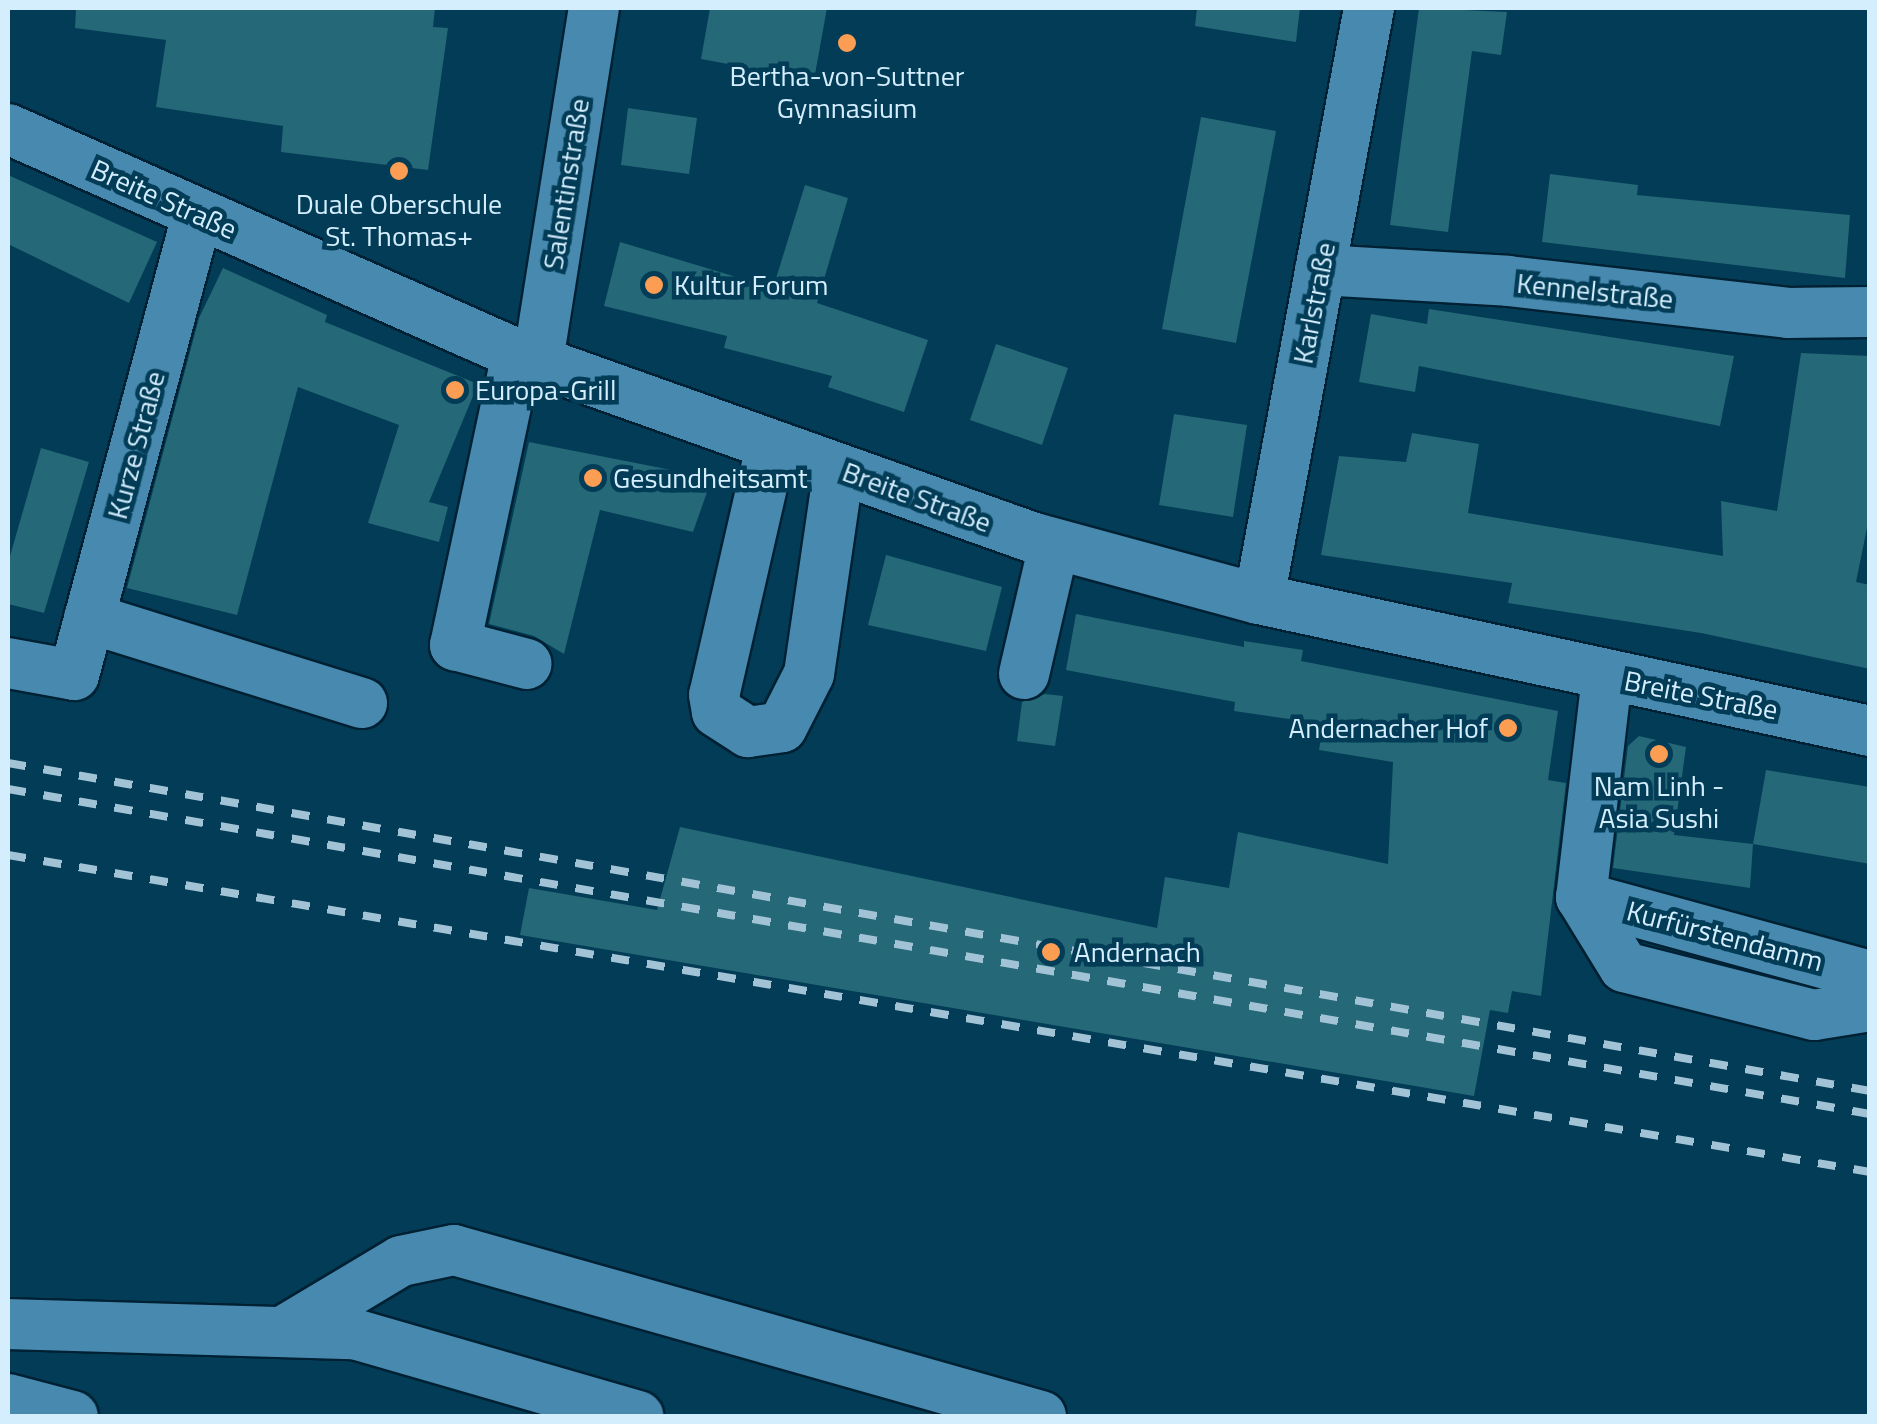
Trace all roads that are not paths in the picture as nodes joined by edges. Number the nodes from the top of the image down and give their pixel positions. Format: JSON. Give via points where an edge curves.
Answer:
{"nodes":[{"id":1,"x":594,"y":8,"type":"edge"},
{"id":2,"x":1369,"y":8,"type":"edge"},
{"id":3,"x":8,"y":128,"type":"edge"},
{"id":4,"x":198,"y":215,"type":"junction"},
{"id":5,"x":1320,"y":270,"type":"junction"},
{"id":6,"x":1870,"y":312,"type":"edge"},
{"id":7,"x":527,"y":357,"type":"junction"},
{"id":8,"x":771,"y":447,"type":"junction"},
{"id":9,"x":840,"y":469,"type":"junction"},
{"id":10,"x":1054,"y":544,"type":"junction"},
{"id":11,"x":1259,"y":599,"type":"junction"},
{"id":12,"x":89,"y":618,"type":"junction"},
{"id":13,"x":8,"y":663,"type":"edge"},
{"id":14,"x":527,"y":664,"type":"dead end"},
{"id":15,"x":1024,"y":674,"type":"dead end"},
{"id":16,"x":1607,"y":677,"type":"junction"},
{"id":17,"x":362,"y":703,"type":"dead end"},
{"id":18,"x":1870,"y":731,"type":"edge"},
{"id":19,"x":1581,"y":897,"type":"junction"},
{"id":20,"x":1870,"y":976,"type":"edge"},
{"id":21,"x":1870,"y":1006,"type":"edge"},
{"id":22,"x":8,"y":1324,"type":"edge"},
{"id":23,"x":284,"y":1330,"type":"junction"},
{"id":24,"x":8,"y":1399,"type":"edge"},
{"id":25,"x":73,"y":1416,"type":"edge"},
{"id":26,"x":638,"y":1416,"type":"edge"},
{"id":27,"x":1041,"y":1416,"type":"edge"}],
"edges":[{"from":1,"to":7,"type":"street","name":"Salentinstraße"},
{"from":2,"to":5,"type":"street","name":"Karlstraße"},
{"from":3,"to":4,"type":"street","name":"Breite Straße"},
{"from":4,"to":7,"type":"street","name":"Breite Straße"},
{"from":4,"to":12,"type":"street","name":"Kurze Straße"},
{"from":5,"to":6,"type":"street","name":"Kennelstraße","via":[[1508,281],[1788,313]]},
{"from":5,"to":11,"type":"street","name":"Karlstraße"},
{"from":7,"to":8,"type":"street","name":"Breite Straße"},
{"from":7,"to":14,"type":"street","name":"Salentinstraße","via":[[455,645]]},
{"from":8,"to":9,"type":"street","name":"Breite Straße"},
{"from":8,"to":9,"type":"street","via":[[714,695],[730,725],[748,732],[782,726],[808,674]]},
{"from":9,"to":10,"type":"street","name":"Breite Straße"},
{"from":10,"to":11,"type":"street","name":"Breite Straße"},
{"from":10,"to":15,"type":"street"},
{"from":11,"to":16,"type":"street","name":"Breite Straße"},
{"from":12,"to":13,"type":"street","name":"Kurze Straße","via":[[74,675]]},
{"from":12,"to":17,"type":"street"},
{"from":16,"to":18,"type":"street","name":"Breite Straße"},
{"from":16,"to":19,"type":"street"},
{"from":19,"to":20,"type":"street","name":"Kurfürstendamm"},
{"from":19,"to":21,"type":"street","name":"Kurfürstendamm","via":[[1624,967],[1814,1015]]},
{"from":22,"to":23,"type":"street"},
{"from":23,"to":26,"type":"street","via":[[354,1334]]},
{"from":23,"to":27,"type":"street","via":[[402,1261],[454,1250]]},
{"from":24,"to":25,"type":"street"}]}
